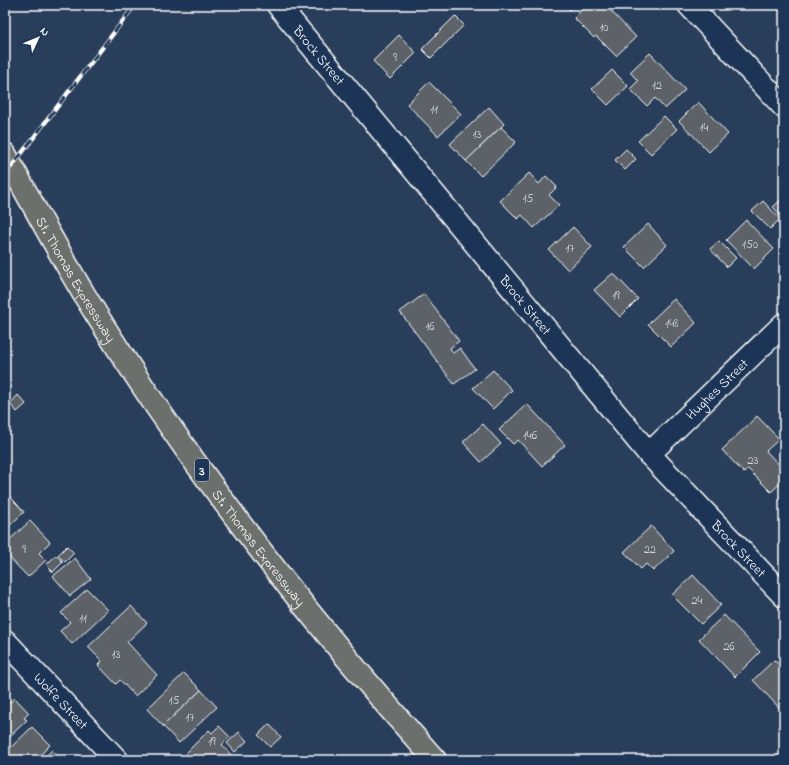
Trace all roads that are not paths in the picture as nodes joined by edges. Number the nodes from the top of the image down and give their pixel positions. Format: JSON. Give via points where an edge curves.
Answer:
{"nodes":[{"id":1,"x":278,"y":5,"type":"edge"},
{"id":2,"x":689,"y":5,"type":"edge"},
{"id":3,"x":784,"y":107,"type":"edge"},
{"id":4,"x":5,"y":154,"type":"edge"},
{"id":5,"x":784,"y":324,"type":"edge"},
{"id":6,"x":649,"y":454,"type":"junction"},
{"id":7,"x":784,"y":596,"type":"edge"},
{"id":8,"x":5,"y":641,"type":"edge"},
{"id":9,"x":117,"y":760,"type":"edge"},
{"id":10,"x":435,"y":760,"type":"edge"}],
"edges":[{"from":1,"to":6,"type":"street","name":"Brock Street"},
{"from":2,"to":3,"type":"street"},
{"from":4,"to":10,"type":"highway","name":"St. Thomas Expressway","number":"3","via":[[88,301],[145,389],[223,499],[266,558],[346,658]]},
{"from":5,"to":6,"type":"street","name":"Hughes Street"},
{"from":6,"to":7,"type":"street","name":"Brock Street"},
{"from":8,"to":9,"type":"street","name":"Wolfe Street"}]}
